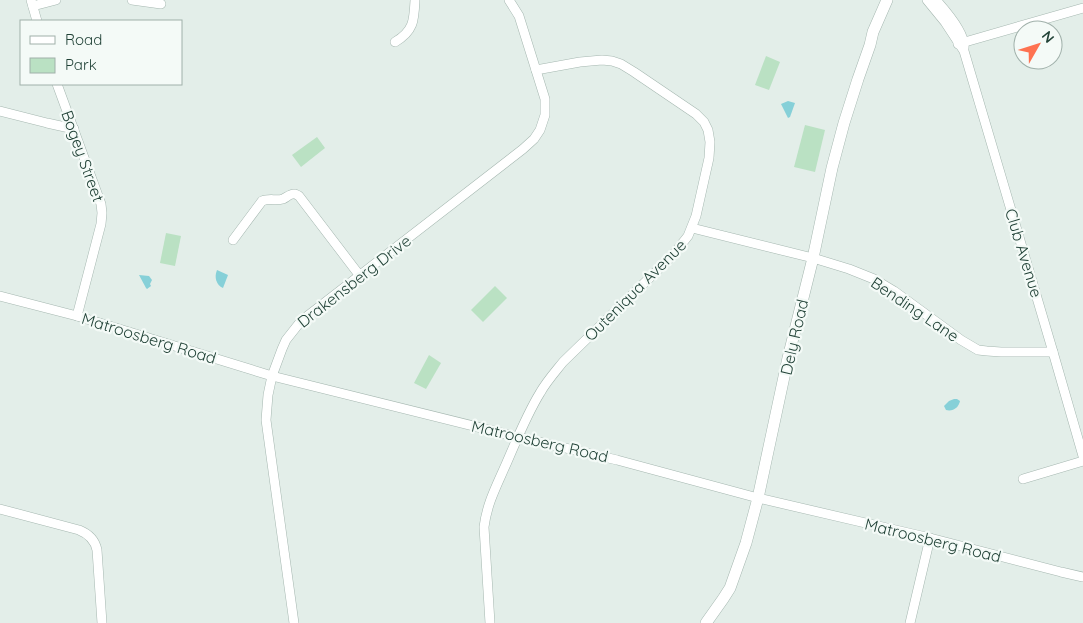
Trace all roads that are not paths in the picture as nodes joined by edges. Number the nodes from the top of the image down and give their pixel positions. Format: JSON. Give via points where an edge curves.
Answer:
{"nodes":[{"id":1,"x":56,"y":0,"type":"edge"},
{"id":2,"x":132,"y":0,"type":"edge"},
{"id":3,"x":415,"y":0,"type":"edge"},
{"id":4,"x":509,"y":0,"type":"edge"},
{"id":5,"x":887,"y":0,"type":"edge"},
{"id":6,"x":895,"y":0,"type":"edge"},
{"id":7,"x":927,"y":0,"type":"edge"},
{"id":8,"x":936,"y":0,"type":"edge"},
{"id":9,"x":32,"y":3,"type":"edge"},
{"id":10,"x":161,"y":4,"type":"dead end"},
{"id":11,"x":1083,"y":8,"type":"edge"},
{"id":12,"x":37,"y":20,"type":"edge"},
{"id":13,"x":396,"y":42,"type":"dead end"},
{"id":14,"x":870,"y":45,"type":"junction"},
{"id":15,"x":962,"y":46,"type":"junction"},
{"id":16,"x":536,"y":70,"type":"junction"},
{"id":17,"x":57,"y":85,"type":"edge"},
{"id":18,"x":0,"y":111,"type":"edge"},
{"id":19,"x":74,"y":129,"type":"junction"},
{"id":20,"x":692,"y":228,"type":"junction"},
{"id":21,"x":233,"y":240,"type":"dead end"},
{"id":22,"x":813,"y":258,"type":"junction"},
{"id":23,"x":360,"y":276,"type":"junction"},
{"id":24,"x":0,"y":296,"type":"edge"},
{"id":25,"x":77,"y":316,"type":"junction"},
{"id":26,"x":1053,"y":352,"type":"junction"},
{"id":27,"x":272,"y":376,"type":"junction"},
{"id":28,"x":518,"y":437,"type":"junction"},
{"id":29,"x":1083,"y":456,"type":"edge"},
{"id":30,"x":1083,"y":461,"type":"edge"},
{"id":31,"x":1022,"y":480,"type":"dead end"},
{"id":32,"x":758,"y":498,"type":"junction"},
{"id":33,"x":0,"y":509,"type":"edge"},
{"id":34,"x":930,"y":538,"type":"junction"},
{"id":35,"x":1083,"y":577,"type":"edge"},
{"id":36,"x":102,"y":623,"type":"edge"},
{"id":37,"x":294,"y":623,"type":"edge"},
{"id":38,"x":490,"y":623,"type":"edge"},
{"id":39,"x":706,"y":623,"type":"edge"},
{"id":40,"x":910,"y":623,"type":"edge"}],
"edges":[{"from":1,"to":9,"type":"street"},
{"from":2,"to":10,"type":"street"},
{"from":3,"to":13,"type":"street","via":[[411,28]]},
{"from":4,"to":16,"type":"street","name":"Drakensberg Drive","via":[[519,16]]},
{"from":5,"to":14,"type":"street","name":"Dely Road"},
{"from":6,"to":14,"type":"street","name":"Dely Road"},
{"from":7,"to":15,"type":"street","name":"Club Avenue"},
{"from":8,"to":15,"type":"street","name":"Club Avenue","via":[[950,17]]},
{"from":9,"to":12,"type":"street"},
{"from":11,"to":15,"type":"street"},
{"from":14,"to":22,"type":"street","name":"Dely Road","via":[[832,168]]},
{"from":15,"to":26,"type":"street","name":"Club Avenue"},
{"from":16,"to":20,"type":"street","name":"Outeniqua Avenue","via":[[580,62],[612,61],[634,72],[701,118],[708,130],[710,150]]},
{"from":16,"to":23,"type":"street","name":"Drakensberg Drive","via":[[545,99],[545,116],[534,139]]},
{"from":17,"to":19,"type":"street","name":"Bogey Street"},
{"from":18,"to":19,"type":"street"},
{"from":19,"to":25,"type":"street","name":"Bogey Street","via":[[102,213]]},
{"from":20,"to":22,"type":"street","name":"Bending Lane"},
{"from":20,"to":28,"type":"street","name":"Outeniqua Avenue","via":[[672,256],[550,377]]},
{"from":21,"to":23,"type":"street","via":[[262,200],[280,200],[295,194]]},
{"from":22,"to":26,"type":"street","name":"Bending Lane","via":[[874,279],[978,350]]},
{"from":22,"to":32,"type":"street","name":"Dely Road"},
{"from":23,"to":27,"type":"street","name":"Drakensberg Drive","via":[[293,330]]},
{"from":24,"to":25,"type":"street","name":"Matroosberg Road"},
{"from":25,"to":27,"type":"street","name":"Matroosberg Road"},
{"from":26,"to":29,"type":"street","name":"Club Avenue"},
{"from":27,"to":28,"type":"street","name":"Matroosberg Road"},
{"from":27,"to":37,"type":"street","name":"Drakensberg Drive","via":[[266,420]]},
{"from":28,"to":32,"type":"street","name":"Matroosberg Road"},
{"from":28,"to":38,"type":"street","name":"Outeniqua Avenue","via":[[486,512],[484,527]]},
{"from":30,"to":31,"type":"street"},
{"from":32,"to":34,"type":"street","name":"Matroosberg Road"},
{"from":32,"to":39,"type":"street","name":"Dely Road","via":[[730,588]]},
{"from":33,"to":36,"type":"street","via":[[79,530],[90,536],[97,550]]},
{"from":34,"to":35,"type":"street","name":"Matroosberg Road"},
{"from":34,"to":40,"type":"street"}]}
